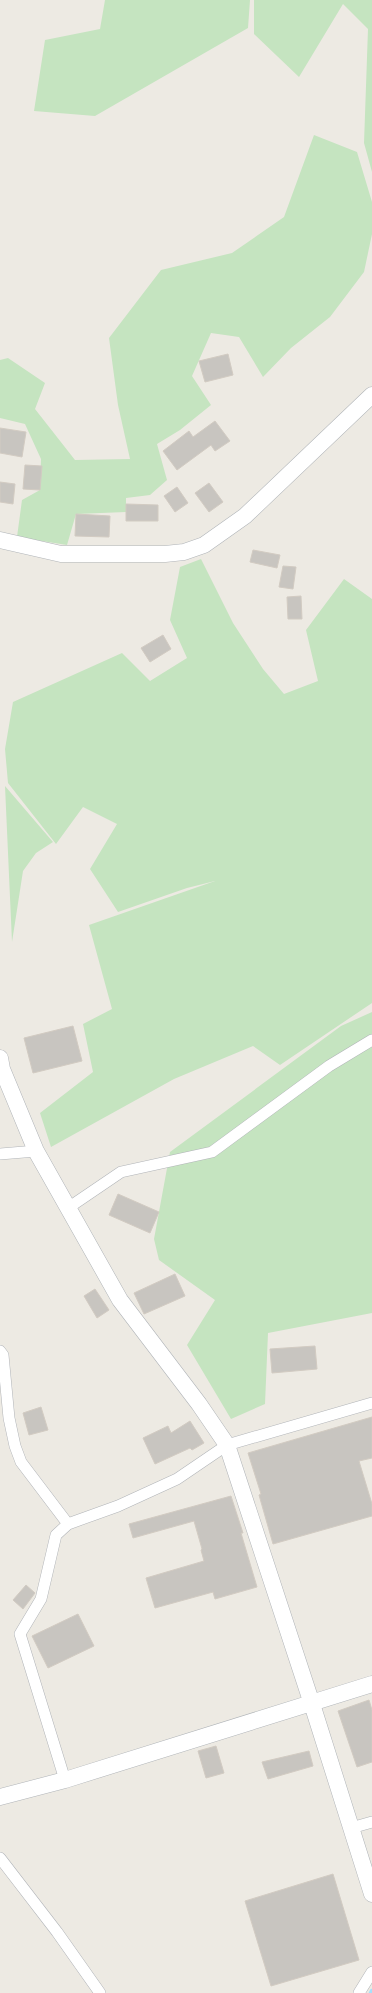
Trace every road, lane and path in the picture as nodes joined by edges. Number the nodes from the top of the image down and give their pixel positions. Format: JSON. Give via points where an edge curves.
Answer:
{"nodes":[{"id":1,"x":372,"y":395,"type":"edge"},
{"id":2,"x":0,"y":540,"type":"edge"},
{"id":3,"x":372,"y":1040,"type":"edge"},
{"id":4,"x":0,"y":1058,"type":"edge"},
{"id":5,"x":36,"y":1151,"type":"junction"},
{"id":6,"x":0,"y":1154,"type":"edge"},
{"id":7,"x":68,"y":1208,"type":"junction"},
{"id":8,"x":0,"y":1351,"type":"edge"},
{"id":9,"x":372,"y":1403,"type":"edge"},
{"id":10,"x":227,"y":1445,"type":"junction"},
{"id":11,"x":68,"y":1524,"type":"junction"},
{"id":12,"x":372,"y":1684,"type":"edge"},
{"id":13,"x":312,"y":1704,"type":"junction"},
{"id":14,"x":65,"y":1780,"type":"junction"},
{"id":15,"x":0,"y":1797,"type":"edge"},
{"id":16,"x":372,"y":1822,"type":"edge"},
{"id":17,"x":351,"y":1828,"type":"junction"},
{"id":18,"x":0,"y":1858,"type":"edge"},
{"id":19,"x":372,"y":1894,"type":"edge"},
{"id":20,"x":372,"y":1972,"type":"edge"},
{"id":21,"x":100,"y":1993,"type":"edge"},
{"id":22,"x":359,"y":1993,"type":"edge"}],
"edges":[{"from":1,"to":2,"type":"street","via":[[245,516],[204,545],[184,552],[165,554],[61,554]]},
{"from":3,"to":7,"type":"street","via":[[329,1066],[212,1152],[121,1172]]},
{"from":4,"to":5,"type":"street","via":[[2,1069]]},
{"from":5,"to":6,"type":"street"},
{"from":5,"to":7,"type":"street"},
{"from":7,"to":10,"type":"street","via":[[120,1300]]},
{"from":8,"to":11,"type":"street","via":[[3,1355],[9,1418],[21,1462]]},
{"from":9,"to":10,"type":"street"},
{"from":10,"to":11,"type":"street","via":[[176,1479],[118,1506]]},
{"from":10,"to":13,"type":"street"},
{"from":11,"to":14,"type":"street","via":[[56,1535],[41,1599],[20,1634]]},
{"from":12,"to":13,"type":"street"},
{"from":13,"to":14,"type":"street"},
{"from":13,"to":17,"type":"street"},
{"from":14,"to":15,"type":"street"},
{"from":16,"to":17,"type":"street"},
{"from":17,"to":19,"type":"street"},
{"from":18,"to":21,"type":"street"},
{"from":20,"to":22,"type":"street"}]}
